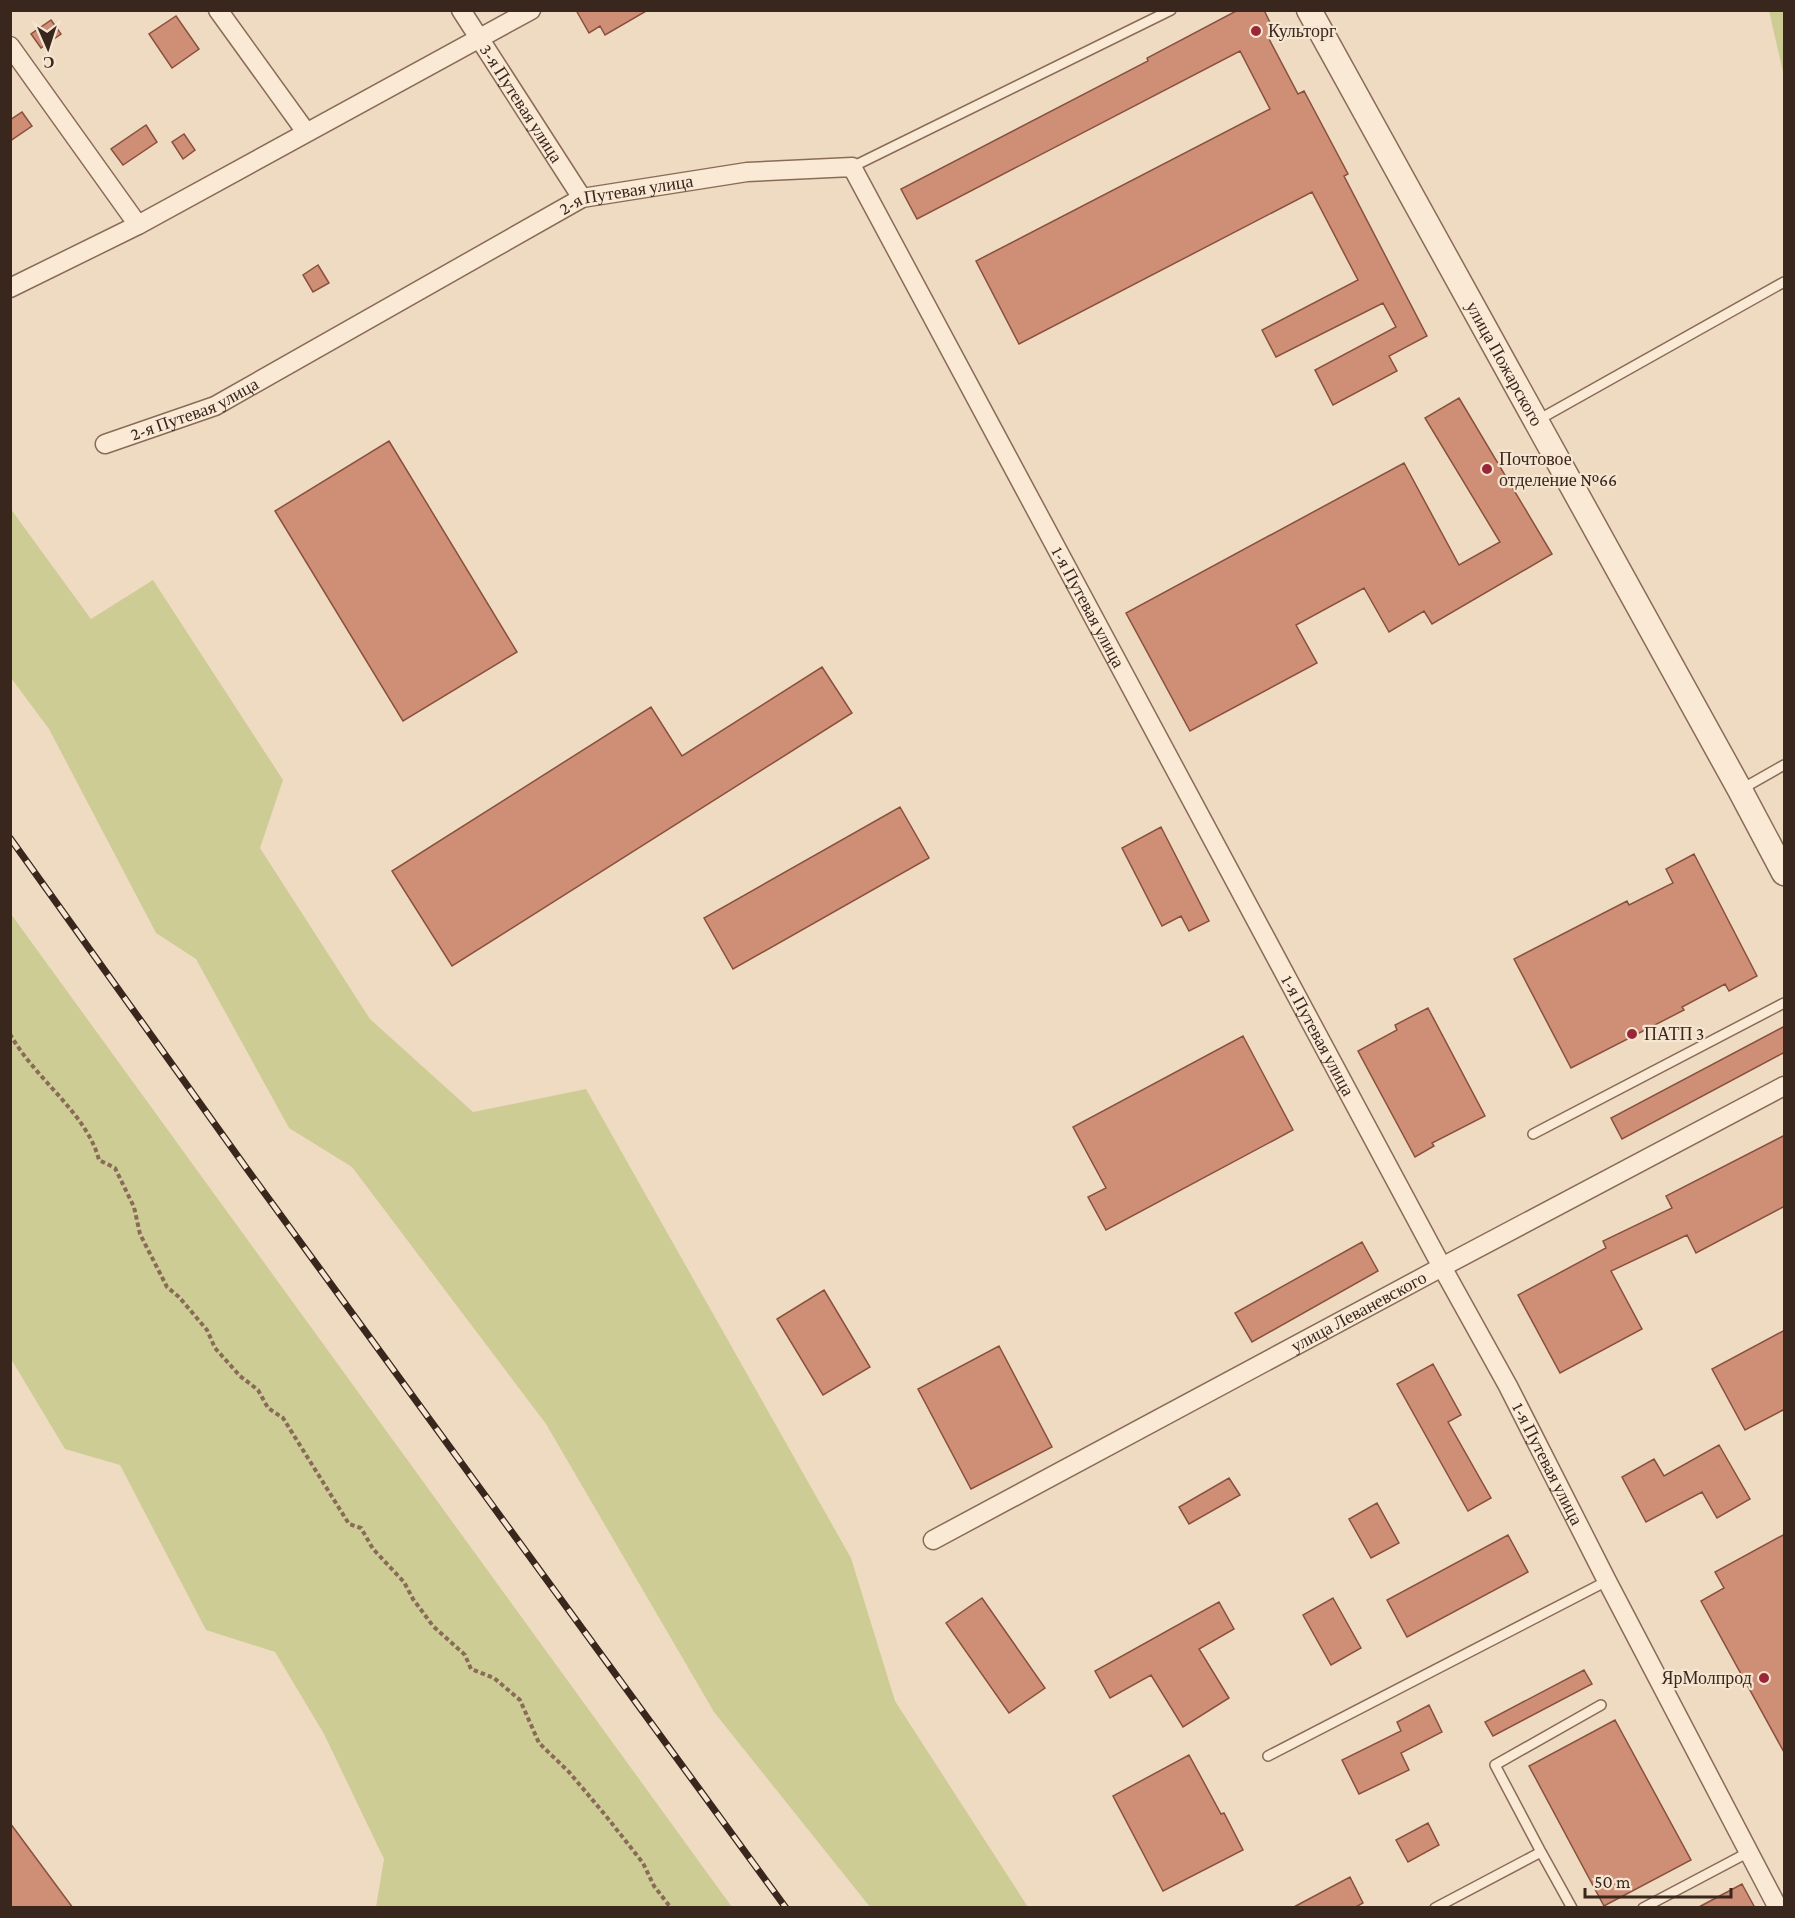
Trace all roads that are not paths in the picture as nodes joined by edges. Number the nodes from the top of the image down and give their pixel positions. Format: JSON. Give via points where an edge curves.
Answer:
{"nodes":[{"id":1,"x":218,"y":10,"type":"edge"},
{"id":2,"x":461,"y":10,"type":"edge"},
{"id":3,"x":531,"y":10,"type":"edge"},
{"id":4,"x":1171,"y":10,"type":"edge"},
{"id":5,"x":1310,"y":10,"type":"edge"},
{"id":6,"x":481,"y":39,"type":"junction"},
{"id":7,"x":10,"y":46,"type":"edge"},
{"id":8,"x":306,"y":132,"type":"junction"},
{"id":9,"x":852,"y":167,"type":"junction"},
{"id":10,"x":582,"y":198,"type":"junction"},
{"id":11,"x":138,"y":225,"type":"junction"},
{"id":12,"x":1785,"y":282,"type":"edge"},
{"id":13,"x":10,"y":288,"type":"edge"},
{"id":14,"x":1537,"y":421,"type":"junction"},
{"id":15,"x":105,"y":444,"type":"dead end"},
{"id":16,"x":1785,"y":765,"type":"edge"},
{"id":17,"x":1740,"y":790,"type":"junction"},
{"id":18,"x":1785,"y":873,"type":"edge"},
{"id":19,"x":1785,"y":1003,"type":"edge"},
{"id":20,"x":1785,"y":1086,"type":"edge"},
{"id":21,"x":1533,"y":1134,"type":"dead end"},
{"id":22,"x":1442,"y":1267,"type":"junction"},
{"id":23,"x":933,"y":1540,"type":"dead end"},
{"id":24,"x":1607,"y":1581,"type":"junction"},
{"id":25,"x":1601,"y":1705,"type":"dead end"},
{"id":26,"x":1268,"y":1756,"type":"dead end"},
{"id":27,"x":1542,"y":1852,"type":"junction"},
{"id":28,"x":1749,"y":1852,"type":"junction"},
{"id":29,"x":1435,"y":1908,"type":"edge"},
{"id":30,"x":1572,"y":1908,"type":"edge"},
{"id":31,"x":1642,"y":1908,"type":"edge"},
{"id":32,"x":1778,"y":1908,"type":"edge"}],
"edges":[{"from":1,"to":8,"type":"street"},
{"from":2,"to":6,"type":"street","name":"3-я Путевая улица"},
{"from":3,"to":6,"type":"street"},
{"from":4,"to":9,"type":"lane","name":"2-я Путевая улица"},
{"from":5,"to":14,"type":"street","name":"улица Пожарского"},
{"from":6,"to":8,"type":"street"},
{"from":6,"to":10,"type":"street","name":"3-я Путевая улица"},
{"from":7,"to":11,"type":"street"},
{"from":8,"to":11,"type":"street"},
{"from":9,"to":10,"type":"street","name":"2-я Путевая улица","via":[[747,172]]},
{"from":9,"to":22,"type":"street","name":"1-я Путевая улица"},
{"from":10,"to":15,"type":"street","name":"2-я Путевая улица","via":[[215,406]]},
{"from":11,"to":13,"type":"street"},
{"from":12,"to":14,"type":"lane"},
{"from":14,"to":17,"type":"street","name":"улица Пожарского"},
{"from":16,"to":17,"type":"lane"},
{"from":17,"to":18,"type":"street","name":"улица Пожарского"},
{"from":19,"to":21,"type":"lane"},
{"from":20,"to":22,"type":"street","name":"улица Леваневского"},
{"from":22,"to":23,"type":"street","name":"улица Леваневского"},
{"from":22,"to":24,"type":"street","name":"1-я Путевая улица","via":[[1508,1386]]},
{"from":24,"to":26,"type":"lane"},
{"from":24,"to":28,"type":"street","name":"1-я Путевая улица"},
{"from":25,"to":27,"type":"lane","via":[[1495,1766]]},
{"from":27,"to":29,"type":"lane"},
{"from":27,"to":30,"type":"lane"},
{"from":28,"to":31,"type":"lane"},
{"from":28,"to":32,"type":"street","name":"1-я Путевая улица"}]}
